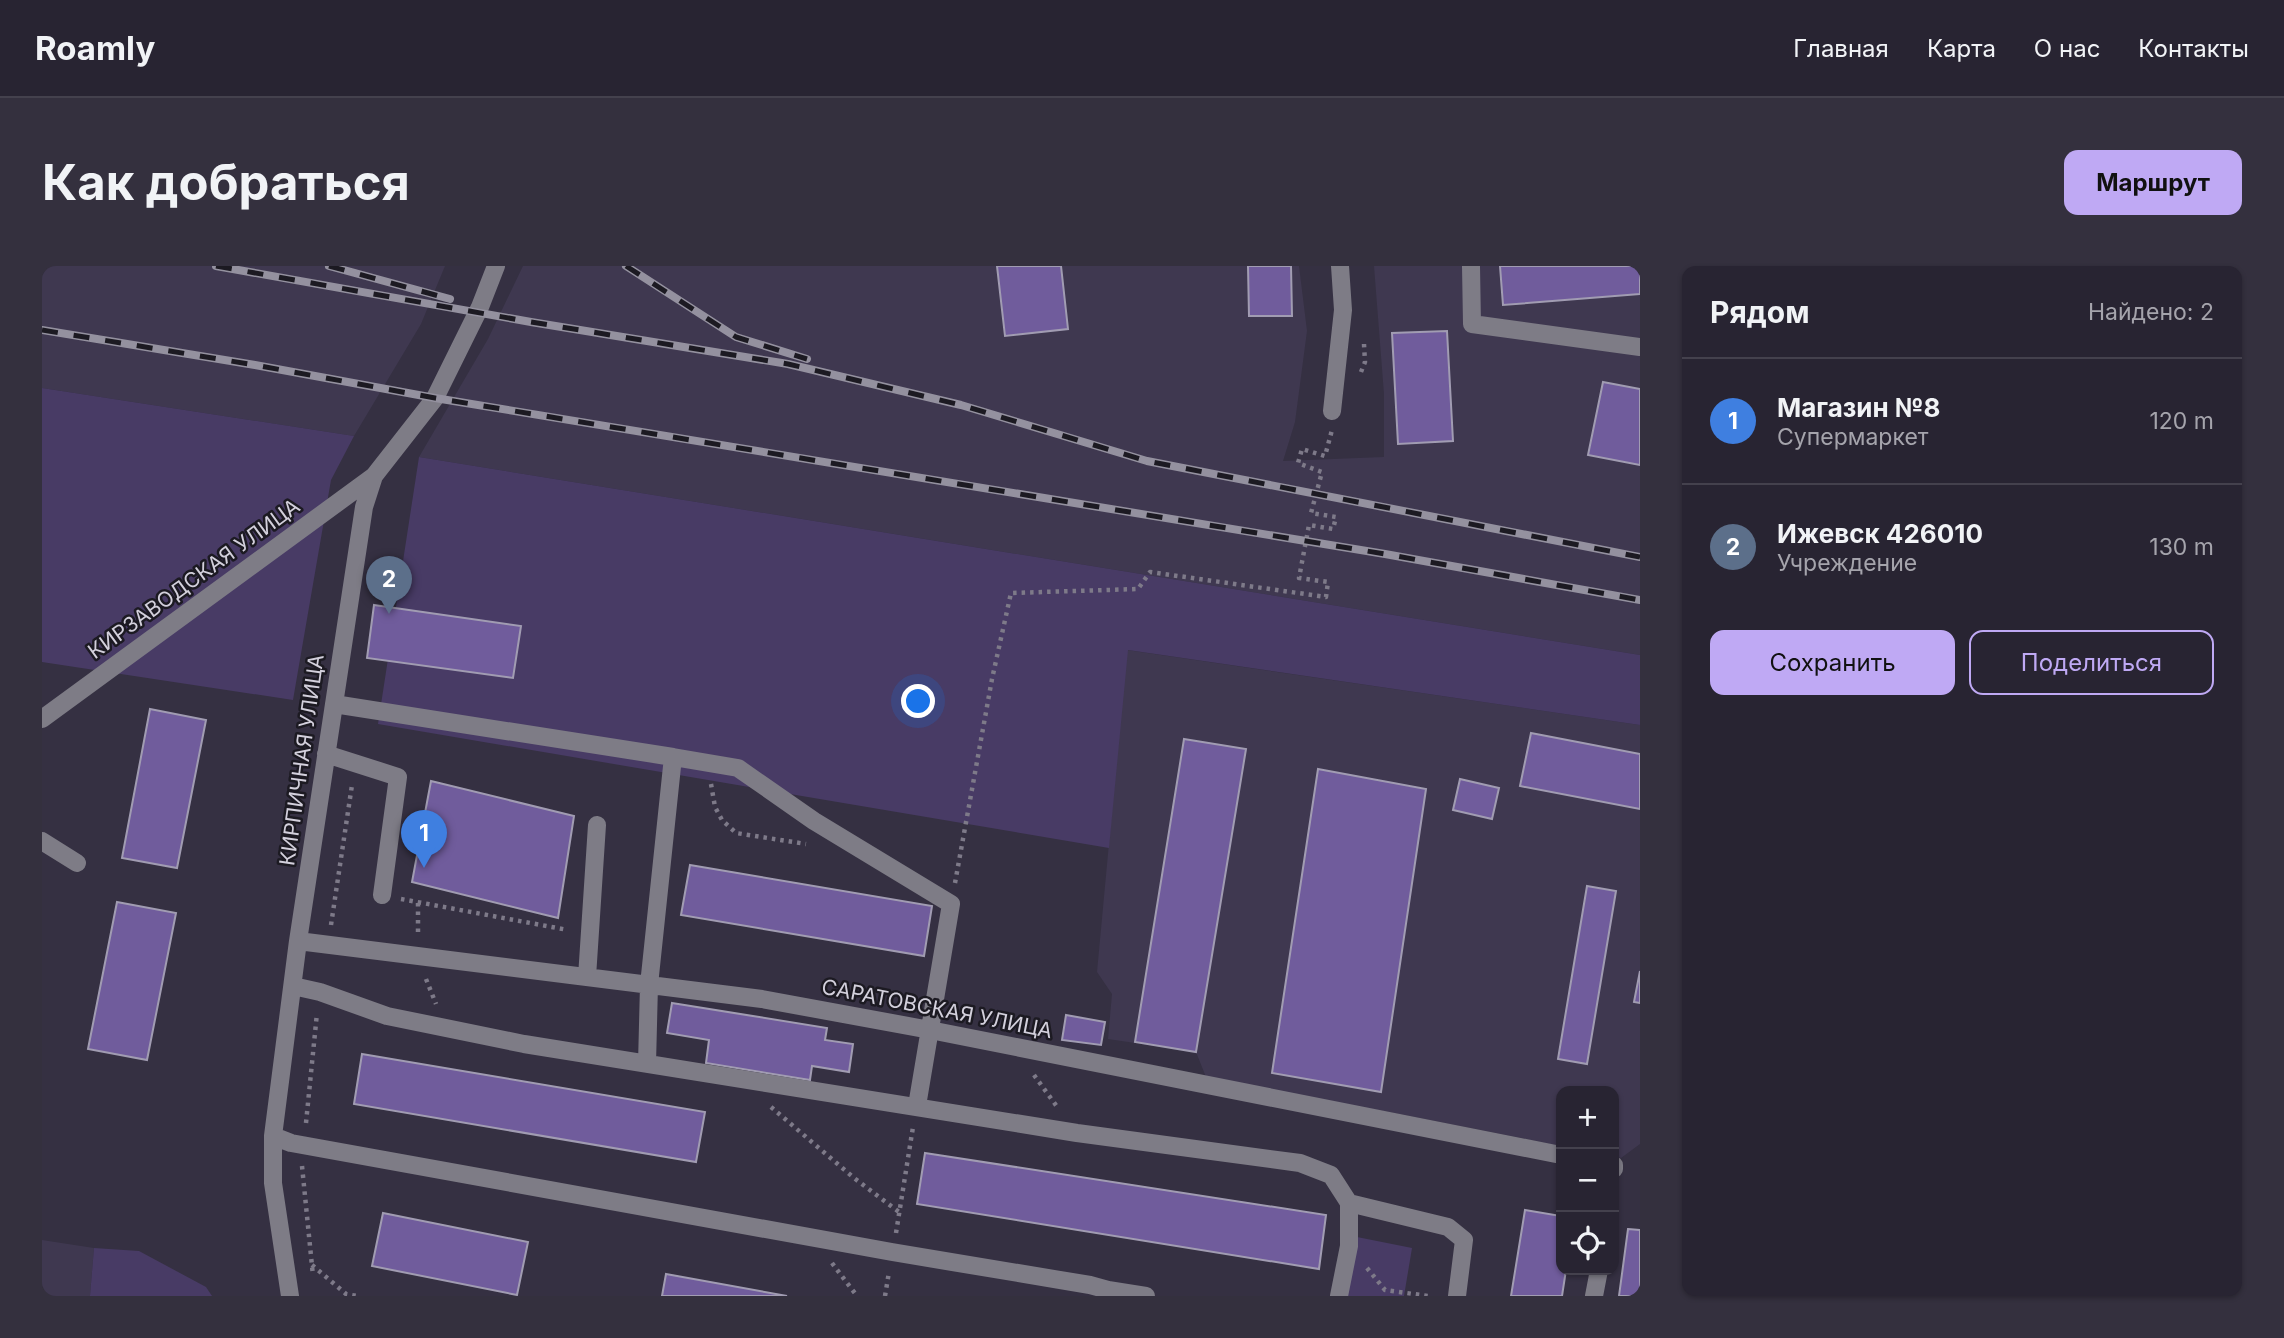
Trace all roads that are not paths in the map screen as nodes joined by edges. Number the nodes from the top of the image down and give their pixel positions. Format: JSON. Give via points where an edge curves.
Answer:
{"nodes":[{"id":1,"x":496,"y":266,"type":"edge"},
{"id":2,"x":1340,"y":266,"type":"edge"},
{"id":3,"x":1471,"y":266,"type":"edge"},
{"id":4,"x":1640,"y":347,"type":"edge"},
{"id":5,"x":1332,"y":411,"type":"dead end"},
{"id":6,"x":373,"y":476,"type":"junction"},
{"id":7,"x":334,"y":704,"type":"junction"},
{"id":8,"x":42,"y":719,"type":"edge"},
{"id":9,"x":326,"y":754,"type":"junction"},
{"id":10,"x":673,"y":757,"type":"junction"},
{"id":11,"x":597,"y":825,"type":"dead end"},
{"id":12,"x":42,"y":841,"type":"edge"},
{"id":13,"x":77,"y":863,"type":"dead end"},
{"id":14,"x":382,"y":895,"type":"road end"},
{"id":15,"x":298,"y":941,"type":"junction"},
{"id":16,"x":587,"y":977,"type":"junction"},
{"id":17,"x":649,"y":985,"type":"junction"},
{"id":18,"x":293,"y":986,"type":"junction"},
{"id":19,"x":930,"y":1030,"type":"junction"},
{"id":20,"x":647,"y":1064,"type":"junction"},
{"id":21,"x":917,"y":1106,"type":"junction"},
{"id":22,"x":273,"y":1136,"type":"junction"},
{"id":23,"x":1556,"y":1154,"type":"edge"},
{"id":24,"x":1349,"y":1203,"type":"junction"},
{"id":25,"x":1598,"y":1275,"type":"edge"},
{"id":26,"x":1110,"y":1293,"type":"edge"},
{"id":27,"x":290,"y":1296,"type":"edge"},
{"id":28,"x":1146,"y":1296,"type":"edge"},
{"id":29,"x":1339,"y":1296,"type":"edge"},
{"id":30,"x":1457,"y":1296,"type":"edge"},
{"id":31,"x":1594,"y":1296,"type":"edge"}],
"edges":[{"from":1,"to":6,"type":"street","name":"КИРПИЧНАЯ УЛИЦА","via":[[435,398]]},
{"from":2,"to":5,"type":"street","via":[[1343,310]]},
{"from":3,"to":4,"type":"street","via":[[1472,324]]},
{"from":6,"to":7,"type":"street","name":"КИРПИЧНАЯ УЛИЦА","via":[[354,565]]},
{"from":6,"to":8,"type":"street","name":"КИРЗАВОДСКАЯ УЛИЦА"},
{"from":7,"to":9,"type":"street","name":"КИРПИЧНАЯ УЛИЦА"},
{"from":7,"to":10,"type":"street"},
{"from":9,"to":14,"type":"street","via":[[398,777]]},
{"from":9,"to":15,"type":"street","name":"КИРПИЧНАЯ УЛИЦА"},
{"from":10,"to":17,"type":"street"},
{"from":10,"to":19,"type":"street","via":[[738,768],[814,821],[951,904]]},
{"from":11,"to":16,"type":"street"},
{"from":12,"to":13,"type":"street"},
{"from":15,"to":16,"type":"street","name":"САРАТОВСКАЯ УЛИЦА"},
{"from":15,"to":18,"type":"street","name":"КИРПИЧНАЯ УЛИЦА"},
{"from":16,"to":17,"type":"street","name":"САРАТОВСКАЯ УЛИЦА"},
{"from":17,"to":19,"type":"street","name":"САРАТОВСКАЯ УЛИЦА","via":[[762,999]]},
{"from":17,"to":20,"type":"street"},
{"from":18,"to":20,"type":"street","via":[[387,1016]]},
{"from":18,"to":22,"type":"street","name":"КИРПИЧНАЯ УЛИЦА"},
{"from":19,"to":21,"type":"street"},
{"from":19,"to":23,"type":"street","name":"САРАТОВСКАЯ УЛИЦА"},
{"from":20,"to":21,"type":"street"},
{"from":21,"to":24,"type":"street","via":[[1300,1163],[1331,1175]]},
{"from":22,"to":26,"type":"street"},
{"from":22,"to":27,"type":"street","name":"КИРПИЧНАЯ УЛИЦА","via":[[273,1183]]},
{"from":24,"to":29,"type":"street","via":[[1349,1246]]},
{"from":24,"to":30,"type":"street","via":[[1448,1227],[1464,1240]]},
{"from":25,"to":31,"type":"street"},
{"from":26,"to":28,"type":"street"}]}
